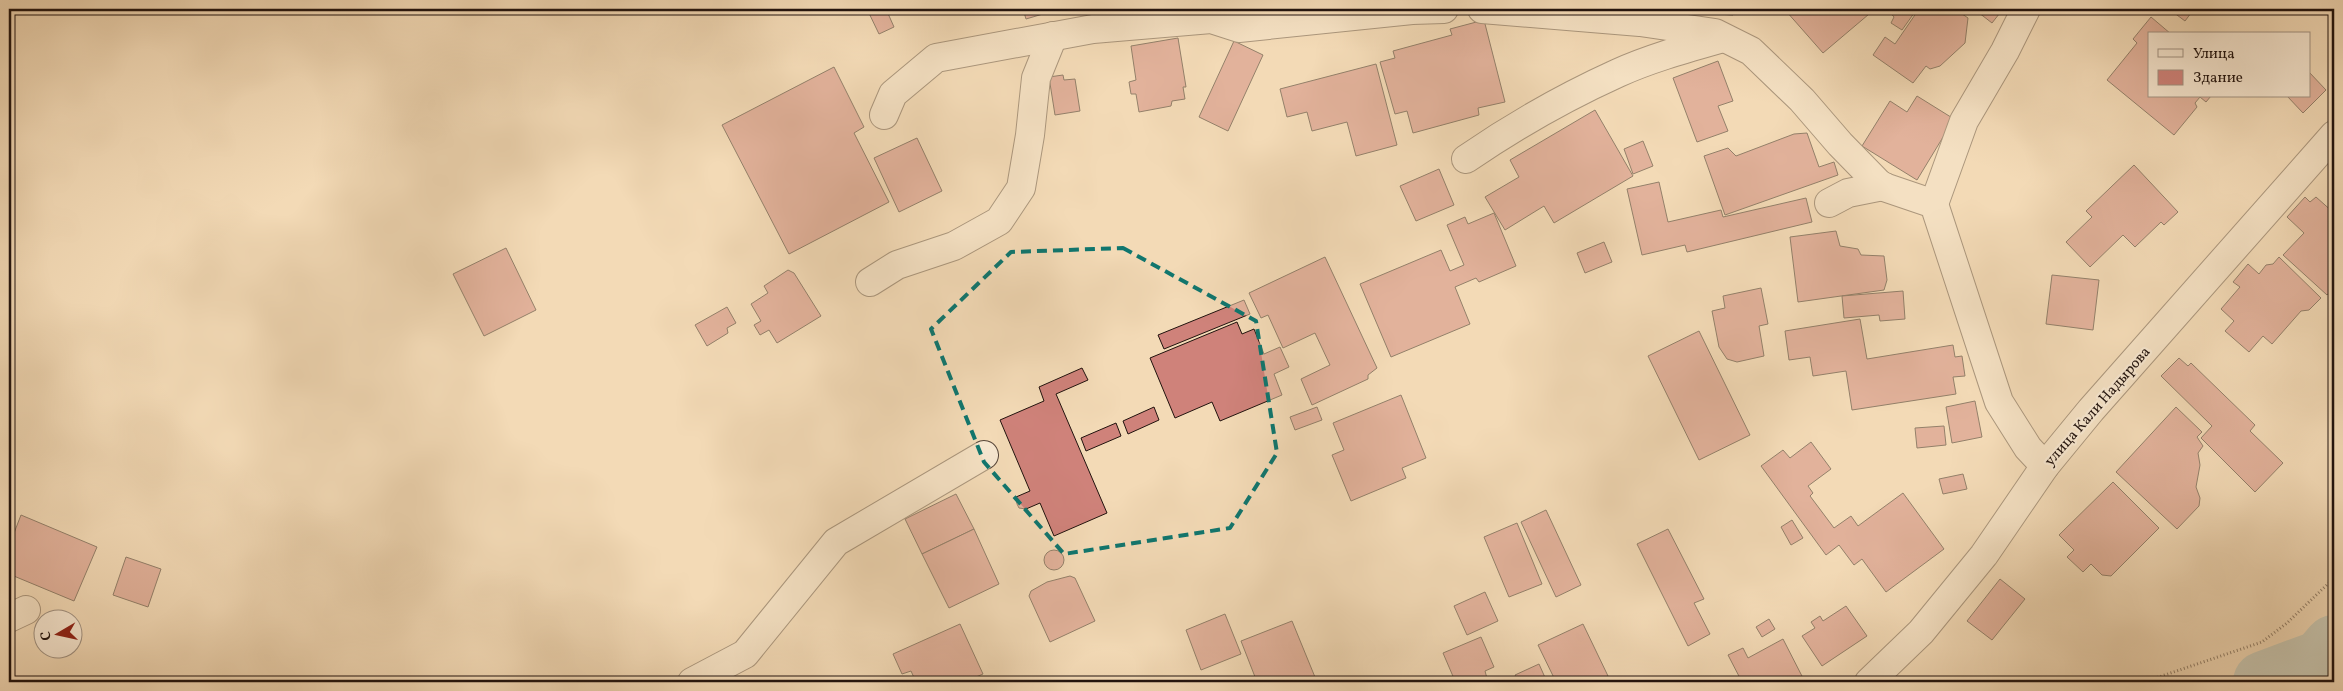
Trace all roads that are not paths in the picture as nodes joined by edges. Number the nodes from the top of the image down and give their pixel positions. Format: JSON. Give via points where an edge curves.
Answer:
{"nodes":[{"id":1,"x":1444,"y":9,"type":"edge"},
{"id":2,"x":1482,"y":9,"type":"edge"},
{"id":3,"x":2026,"y":9,"type":"edge"},
{"id":4,"x":1053,"y":36,"type":"junction"},
{"id":5,"x":1724,"y":38,"type":"junction"},
{"id":6,"x":884,"y":115,"type":"dead end"},
{"id":7,"x":2334,"y":135,"type":"edge"},
{"id":8,"x":1466,"y":159,"type":"dead end"},
{"id":9,"x":1883,"y":186,"type":"junction"},
{"id":10,"x":1829,"y":203,"type":"dead end"},
{"id":11,"x":1934,"y":204,"type":"junction"},
{"id":12,"x":870,"y":282,"type":"dead end"},
{"id":13,"x":984,"y":455,"type":"dead end"},
{"id":14,"x":2045,"y":466,"type":"junction"},
{"id":15,"x":692,"y":682,"type":"edge"},
{"id":16,"x":1869,"y":682,"type":"edge"}],
"edges":[{"from":1,"to":4,"type":"street","via":[[1239,28],[1211,19],[1093,28]]},
{"from":2,"to":5,"type":"street","via":[[1640,22],[1715,33]]},
{"from":3,"to":11,"type":"street","via":[[1964,121]]},
{"from":4,"to":6,"type":"street","via":[[936,58],[893,94]]},
{"from":4,"to":12,"type":"street","via":[[1036,78],[1021,188],[998,221],[954,246],[898,265]]},
{"from":5,"to":8,"type":"street","via":[[1620,72],[1553,105]]},
{"from":5,"to":9,"type":"street","via":[[1751,52],[1802,100],[1840,144]]},
{"from":7,"to":14,"type":"street","name":"улица Кали Надырова"},
{"from":9,"to":10,"type":"street","via":[[1848,193]]},
{"from":9,"to":11,"type":"street"},
{"from":11,"to":14,"type":"street","via":[[1999,402],[2028,448]]},
{"from":13,"to":15,"type":"street","via":[[836,542],[745,654]]},
{"from":14,"to":16,"type":"street","name":"улица Кали Надырова","via":[[1984,555],[1928,624]]}]}
